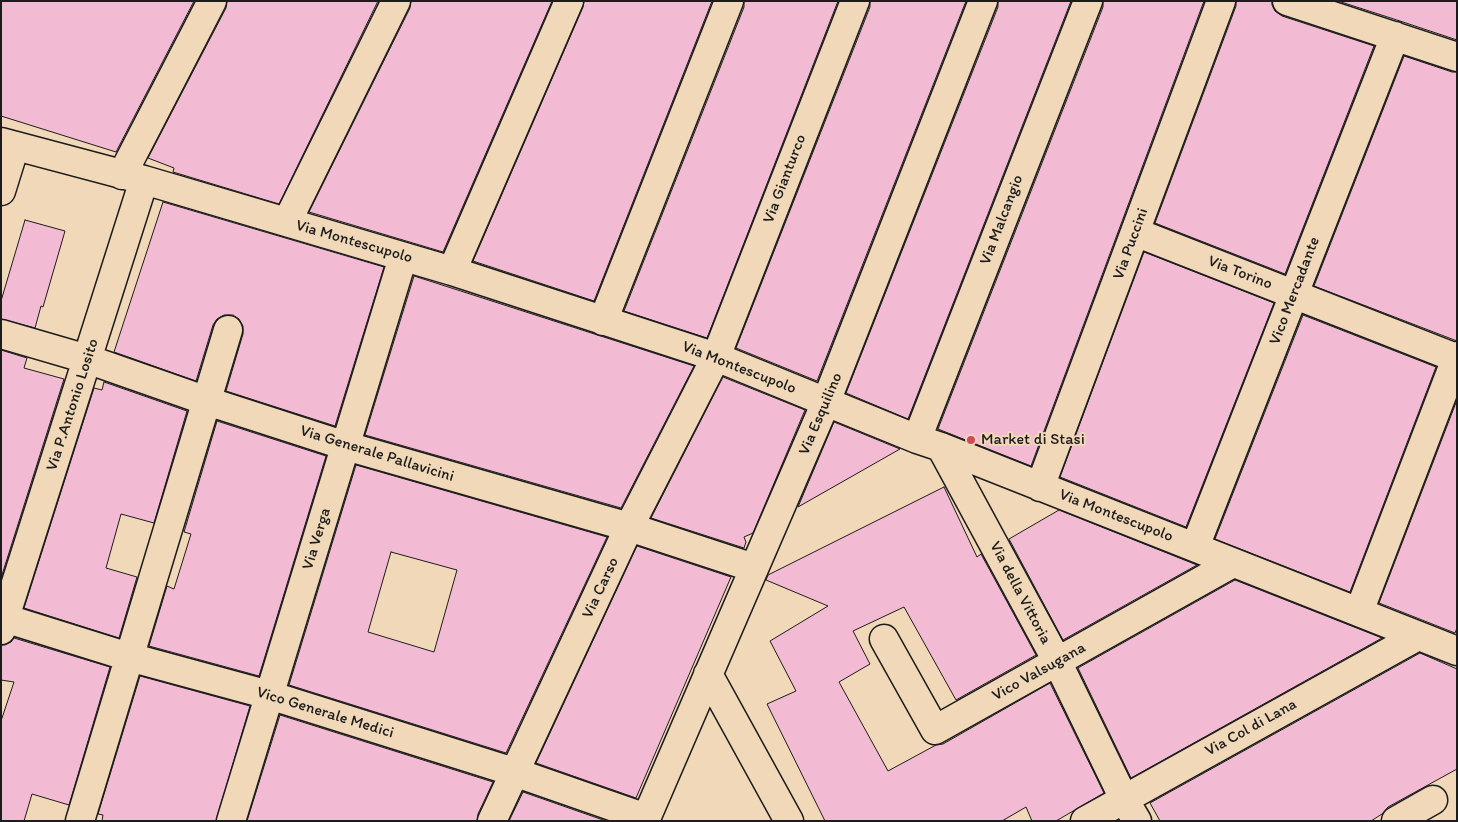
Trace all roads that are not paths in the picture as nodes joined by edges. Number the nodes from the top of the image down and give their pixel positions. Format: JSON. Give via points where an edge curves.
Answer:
{"nodes":[{"id":1,"x":212,"y":1,"type":"edge"},
{"id":2,"x":396,"y":1,"type":"edge"},
{"id":3,"x":569,"y":1,"type":"edge"},
{"id":4,"x":729,"y":1,"type":"edge"},
{"id":5,"x":855,"y":1,"type":"edge"},
{"id":6,"x":983,"y":1,"type":"edge"},
{"id":7,"x":1088,"y":1,"type":"edge"},
{"id":8,"x":1221,"y":1,"type":"edge"},
{"id":9,"x":1287,"y":1,"type":"edge"},
{"id":10,"x":1395,"y":36,"type":"junction"},
{"id":11,"x":1457,"y":57,"type":"edge"},
{"id":12,"x":8,"y":144,"type":"edge"},
{"id":13,"x":133,"y":177,"type":"junction"},
{"id":14,"x":1,"y":191,"type":"edge"},
{"id":15,"x":287,"y":222,"type":"junction"},
{"id":16,"x":1135,"y":232,"type":"junction"},
{"id":17,"x":403,"y":257,"type":"junction"},
{"id":18,"x":452,"y":271,"type":"junction"},
{"id":19,"x":1294,"y":295,"type":"junction"},
{"id":20,"x":604,"y":321,"type":"junction"},
{"id":21,"x":228,"y":330,"type":"dead end"},
{"id":22,"x":1,"y":334,"type":"edge"},
{"id":23,"x":716,"y":357,"type":"junction"},
{"id":24,"x":1456,"y":357,"type":"edge"},
{"id":25,"x":88,"y":359,"type":"junction"},
{"id":26,"x":207,"y":401,"type":"junction"},
{"id":27,"x":826,"y":402,"type":"junction"},
{"id":28,"x":929,"y":443,"type":"junction"},
{"id":29,"x":346,"y":446,"type":"junction"},
{"id":30,"x":1040,"y":486,"type":"junction"},
{"id":31,"x":629,"y":527,"type":"junction"},
{"id":32,"x":1195,"y":547,"type":"junction"},
{"id":33,"x":1233,"y":563,"type":"junction"},
{"id":34,"x":754,"y":568,"type":"junction"},
{"id":35,"x":1359,"y":612,"type":"junction"},
{"id":36,"x":2,"y":621,"type":"edge"},
{"id":37,"x":1418,"y":636,"type":"junction"},
{"id":38,"x":884,"y":639,"type":"dead end"},
{"id":39,"x":1457,"y":651,"type":"edge"},
{"id":40,"x":130,"y":656,"type":"junction"},
{"id":41,"x":1057,"y":662,"type":"junction"},
{"id":42,"x":708,"y":674,"type":"junction"},
{"id":43,"x":269,"y":695,"type":"junction"},
{"id":44,"x":514,"y":772,"type":"junction"},
{"id":45,"x":1433,"y":800,"type":"dead end"},
{"id":46,"x":1131,"y":810,"type":"edge"},
{"id":47,"x":645,"y":819,"type":"edge"},
{"id":48,"x":80,"y":821,"type":"edge"},
{"id":49,"x":231,"y":821,"type":"edge"},
{"id":50,"x":492,"y":821,"type":"edge"},
{"id":51,"x":789,"y":821,"type":"edge"},
{"id":52,"x":1085,"y":821,"type":"edge"},
{"id":53,"x":1396,"y":821,"type":"edge"}],
"edges":[{"from":1,"to":13,"type":"street","name":"Via P.Antonio Losito"},
{"from":2,"to":15,"type":"street"},
{"from":3,"to":18,"type":"street"},
{"from":4,"to":20,"type":"street"},
{"from":5,"to":23,"type":"street","name":"Via Gianturco"},
{"from":6,"to":27,"type":"street","name":"Via Esquilino"},
{"from":7,"to":28,"type":"street","name":"Via Malcangio"},
{"from":8,"to":16,"type":"street","name":"Via Puccini"},
{"from":9,"to":10,"type":"street"},
{"from":10,"to":11,"type":"street"},
{"from":10,"to":19,"type":"street","name":"Vico Mercadante"},
{"from":12,"to":13,"type":"street","name":"Via Montescupolo"},
{"from":12,"to":14,"type":"street"},
{"from":13,"to":15,"type":"street","name":"Via Montescupolo"},
{"from":13,"to":25,"type":"street","name":"Via P.Antonio Losito"},
{"from":15,"to":17,"type":"street","name":"Via Montescupolo"},
{"from":16,"to":19,"type":"street","name":"Via Torino"},
{"from":16,"to":30,"type":"street","name":"Via Puccini"},
{"from":17,"to":18,"type":"street","name":"Via Montescupolo"},
{"from":17,"to":29,"type":"street","name":"Via Verga"},
{"from":18,"to":20,"type":"street","name":"Via Montescupolo"},
{"from":19,"to":24,"type":"street","name":"Via Torino"},
{"from":19,"to":32,"type":"street","name":"Vico Mercadante"},
{"from":20,"to":23,"type":"street","name":"Via Montescupolo"},
{"from":21,"to":26,"type":"street"},
{"from":22,"to":25,"type":"street","name":"Via Generale Pallavicini"},
{"from":23,"to":27,"type":"street","name":"Via Montescupolo"},
{"from":23,"to":31,"type":"street","name":"Via Carso"},
{"from":24,"to":35,"type":"street"},
{"from":25,"to":26,"type":"street","name":"Via Generale Pallavicini"},
{"from":25,"to":36,"type":"street","name":"Via P.Antonio Losito"},
{"from":26,"to":29,"type":"street","name":"Via Generale Pallavicini"},
{"from":26,"to":40,"type":"street"},
{"from":27,"to":28,"type":"street","name":"Via Montescupolo"},
{"from":27,"to":34,"type":"street","name":"Via Esquilino"},
{"from":28,"to":30,"type":"street","name":"Via Montescupolo"},
{"from":28,"to":41,"type":"street","name":"Via della Vittoria"},
{"from":29,"to":31,"type":"street","name":"Via Generale Pallavicini"},
{"from":29,"to":43,"type":"street","name":"Via Verga"},
{"from":30,"to":32,"type":"street","name":"Via Montescupolo"},
{"from":31,"to":34,"type":"street","name":"Via Generale Pallavicini"},
{"from":31,"to":44,"type":"street","name":"Via Carso"},
{"from":32,"to":33,"type":"street","name":"Via Montescupolo"},
{"from":33,"to":35,"type":"street","name":"Via Montescupolo"},
{"from":33,"to":41,"type":"street","name":"Vico Valsugana"},
{"from":34,"to":42,"type":"street","name":"Via Esquilino"},
{"from":35,"to":37,"type":"street","name":"Via Montescupolo"},
{"from":36,"to":40,"type":"street","name":"Vico Generale Medici"},
{"from":37,"to":39,"type":"street","name":"Via Montescupolo"},
{"from":37,"to":46,"type":"street","name":"Via Col di Lana"},
{"from":38,"to":41,"type":"street","name":"Vico Valsugana","via":[[935,730]]},
{"from":40,"to":43,"type":"street","name":"Vico Generale Medici"},
{"from":40,"to":48,"type":"street"},
{"from":41,"to":46,"type":"street","name":"Via della Vittoria"},
{"from":42,"to":47,"type":"street","name":"Via Esquilino"},
{"from":42,"to":51,"type":"street"},
{"from":43,"to":44,"type":"street","name":"Vico Generale Medici"},
{"from":43,"to":49,"type":"street","name":"Via Verga"},
{"from":44,"to":47,"type":"street","name":"Vico Generale Medici"},
{"from":44,"to":50,"type":"street","name":"Via Carso"},
{"from":45,"to":53,"type":"street"},
{"from":46,"to":52,"type":"street","name":"Via Col di Lana"}]}
